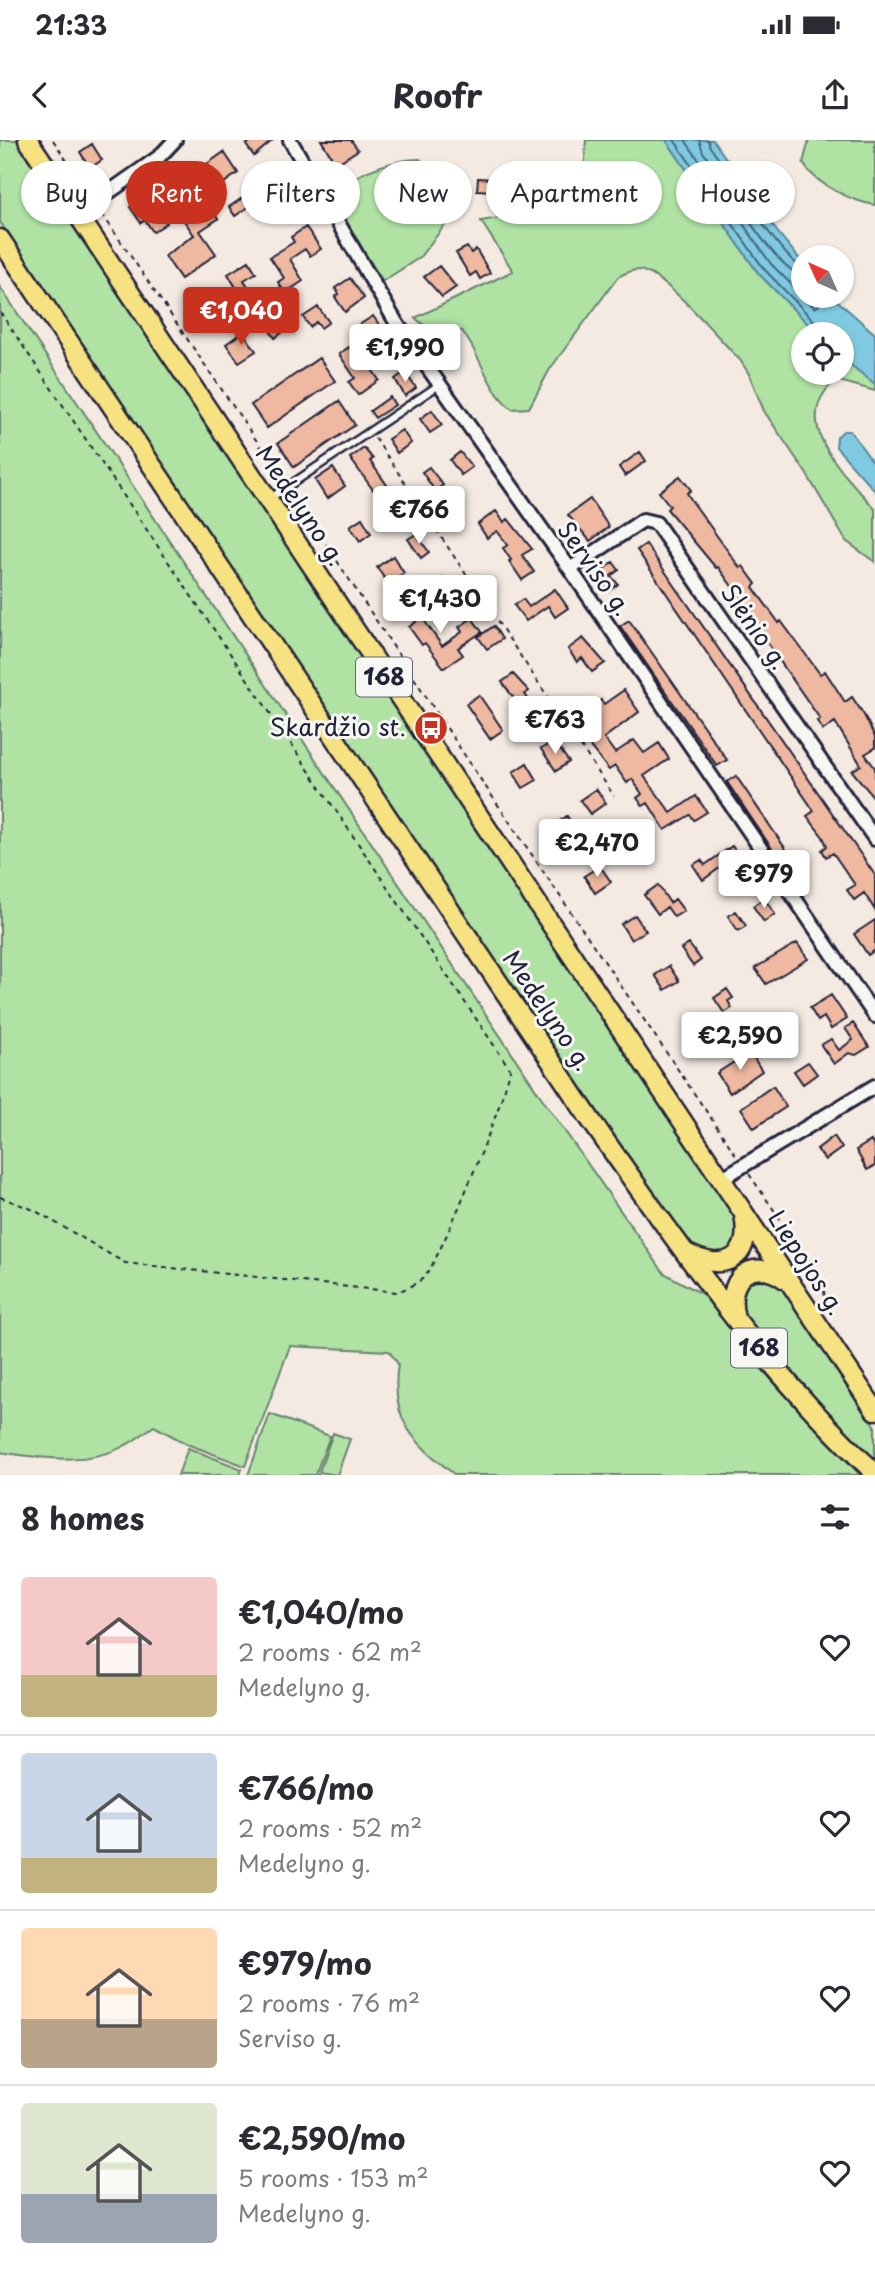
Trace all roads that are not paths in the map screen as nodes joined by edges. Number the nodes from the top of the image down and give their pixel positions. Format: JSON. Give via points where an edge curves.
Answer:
{"nodes":[{"id":1,"x":28,"y":140,"type":"edge"},
{"id":2,"x":175,"y":140,"type":"edge"},
{"id":3,"x":290,"y":140,"type":"edge"},
{"id":4,"x":42,"y":161,"type":"edge"},
{"id":5,"x":112,"y":190,"type":"edge"},
{"id":6,"x":85,"y":224,"type":"edge"},
{"id":7,"x":0,"y":239,"type":"edge"},
{"id":8,"x":439,"y":386,"type":"junction"},
{"id":9,"x":267,"y":500,"type":"junction"},
{"id":10,"x":570,"y":569,"type":"junction"},
{"id":11,"x":875,"y":839,"type":"edge"},
{"id":12,"x":875,"y":1016,"type":"edge"},
{"id":13,"x":875,"y":1086,"type":"edge"},
{"id":14,"x":721,"y":1179,"type":"junction"},
{"id":15,"x":743,"y":1212,"type":"junction"},
{"id":16,"x":682,"y":1250,"type":"junction"},
{"id":17,"x":788,"y":1281,"type":"junction"},
{"id":18,"x":735,"y":1321,"type":"junction"},
{"id":19,"x":875,"y":1410,"type":"edge"},
{"id":20,"x":875,"y":1473,"type":"edge"}],
"edges":[{"from":1,"to":4,"type":"main road","name":"Medelyno g.","number":"168"},
{"from":2,"to":5,"type":"street"},
{"from":3,"to":8,"type":"street","name":"Serviso g.","via":[[397,324]]},
{"from":6,"to":9,"type":"main road","name":"Medelyno g.","number":"168"},
{"from":7,"to":16,"type":"main road","name":"Medelyno g.","number":"168"},
{"from":8,"to":9,"type":"lane"},
{"from":8,"to":10,"type":"street","name":"Serviso g."},
{"from":9,"to":14,"type":"main road","name":"Medelyno g.","number":"168"},
{"from":10,"to":11,"type":"street","name":"Slėnio g.","via":[[643,520],[656,523]]},
{"from":10,"to":12,"type":"street","name":"Serviso g."},
{"from":13,"to":14,"type":"street"},
{"from":14,"to":15,"type":"main road","name":"Medelyno g.","number":"168"},
{"from":15,"to":16,"type":"main road","via":[[747,1232],[734,1258],[719,1264],[703,1262]]},
{"from":15,"to":17,"type":"main road","name":"Liepojos g.","number":"168"},
{"from":16,"to":18,"type":"main road","number":"168"},
{"from":17,"to":18,"type":"main road","via":[[771,1269],[743,1275],[734,1284],[730,1302]]},
{"from":17,"to":19,"type":"main road","name":"Liepojos g.","number":"168"},
{"from":18,"to":20,"type":"main road","number":"168","via":[[799,1396]]}]}
